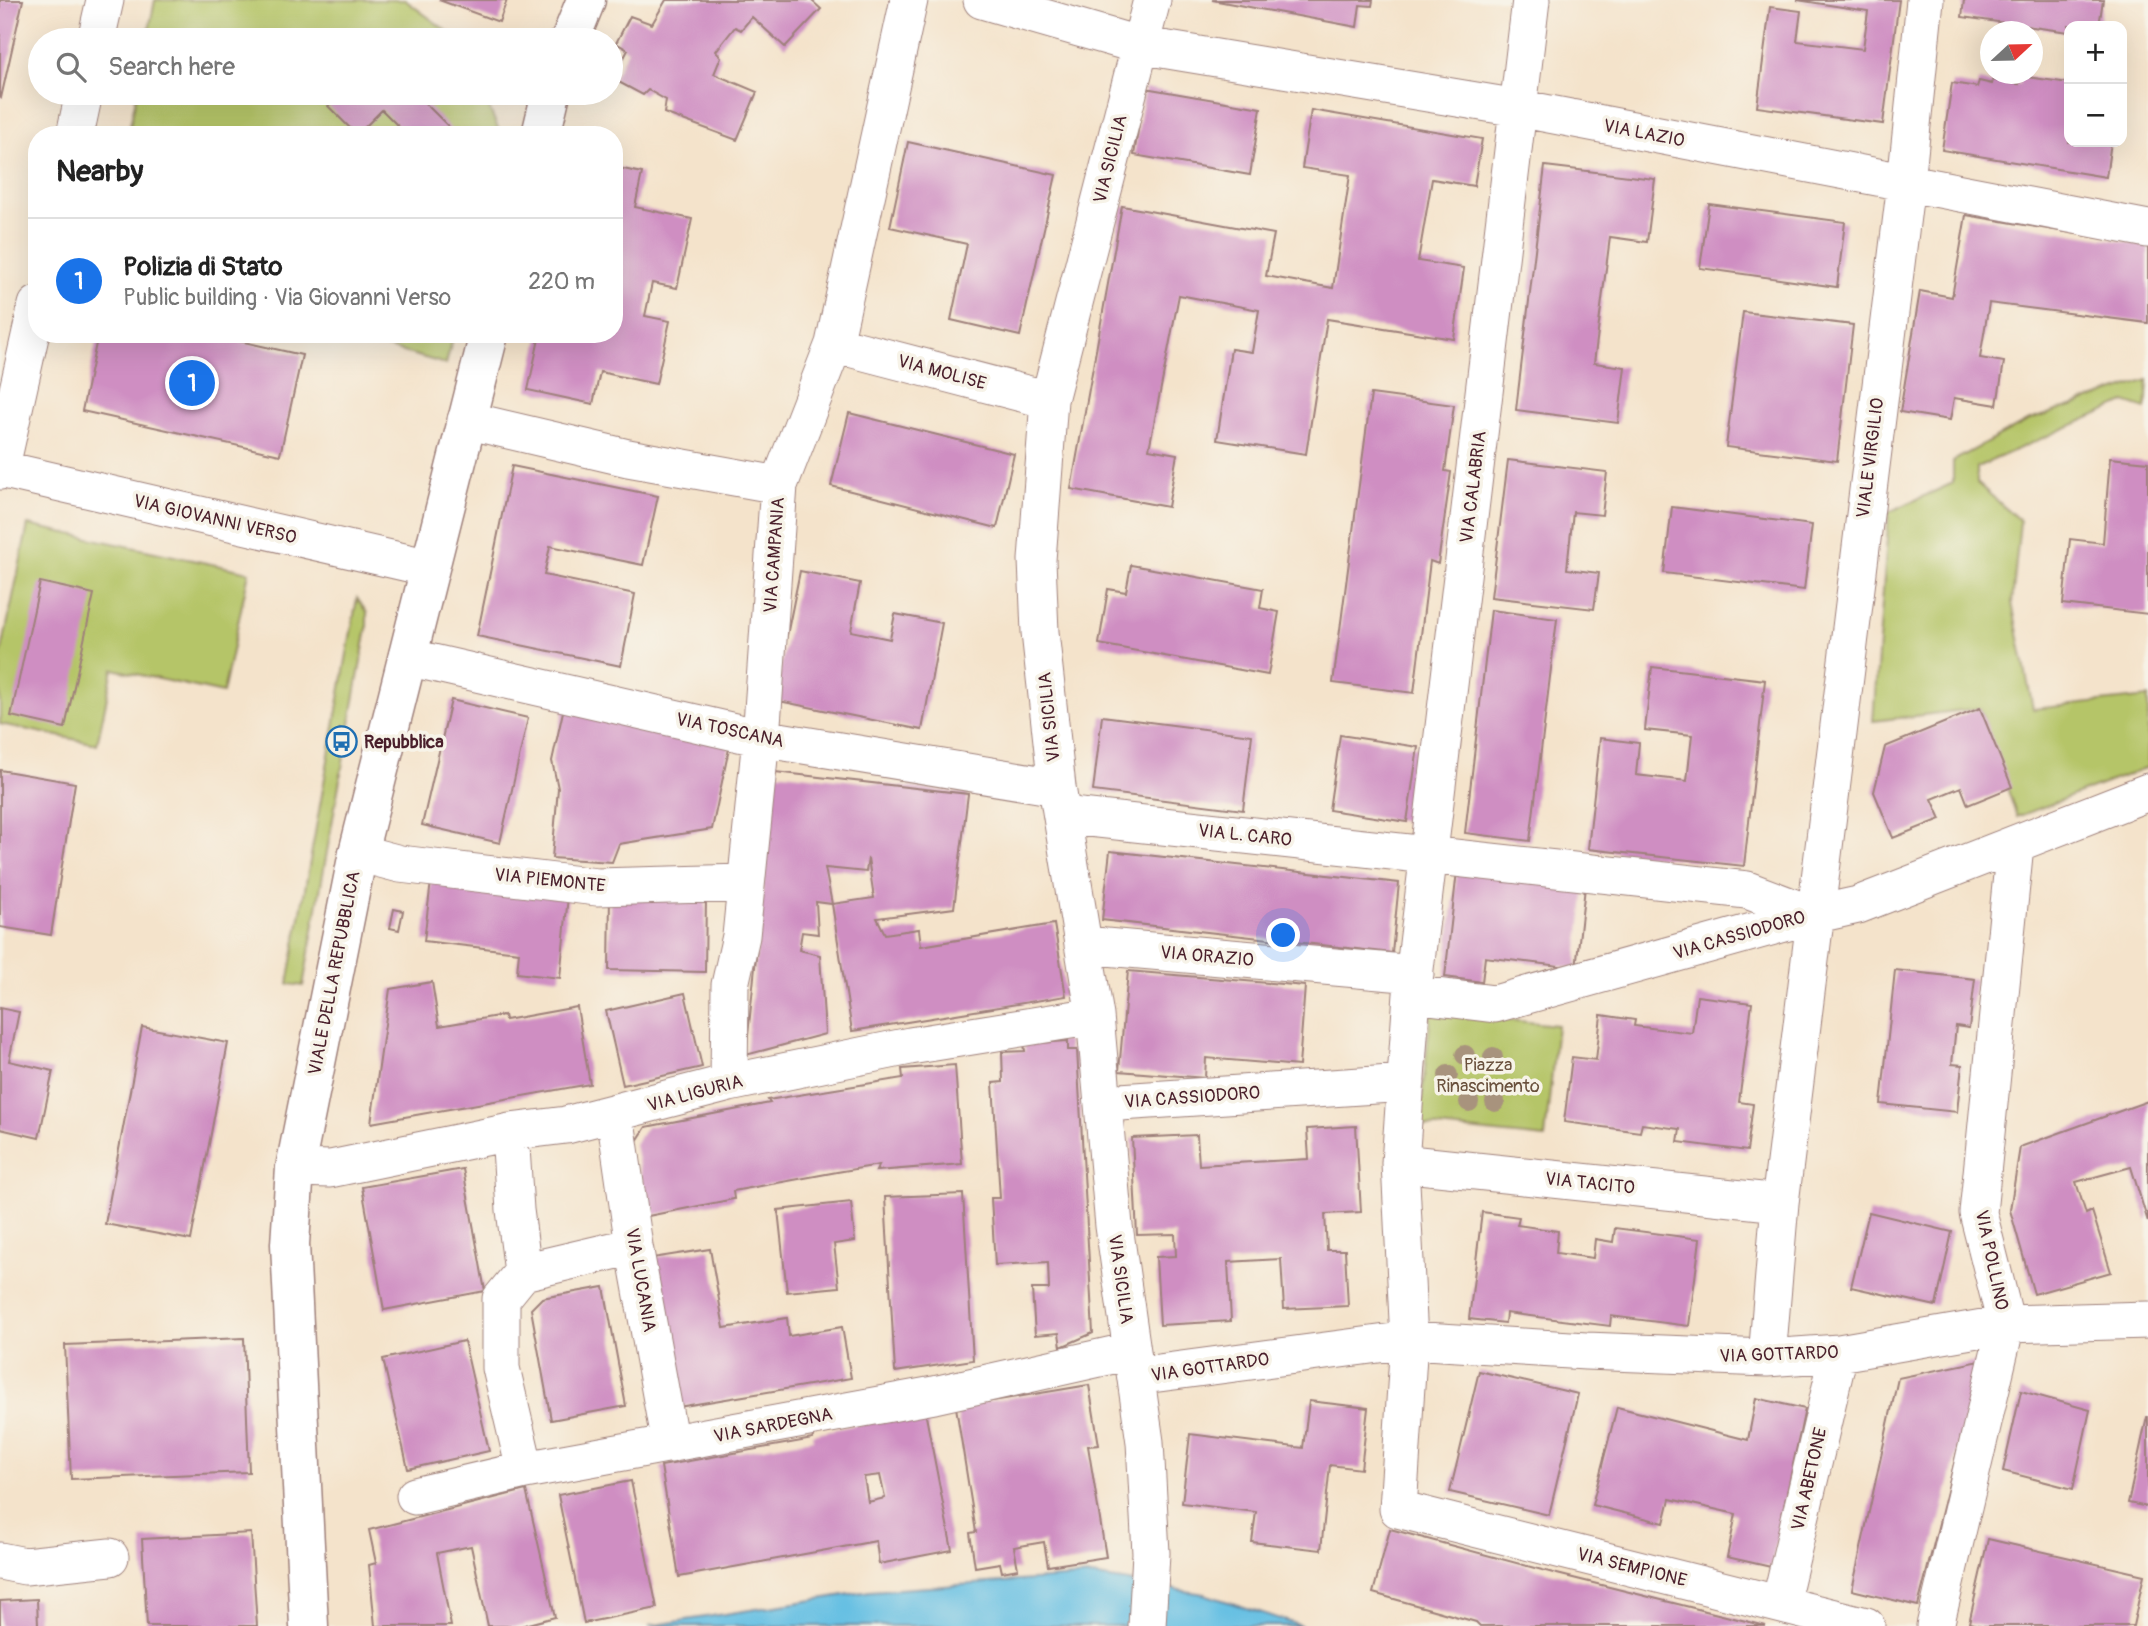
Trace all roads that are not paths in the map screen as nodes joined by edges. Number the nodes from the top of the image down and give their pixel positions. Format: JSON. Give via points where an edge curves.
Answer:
{"nodes":[{"id":1,"x":105,"y":0,"type":"edge"},
{"id":2,"x":586,"y":0,"type":"edge"},
{"id":3,"x":909,"y":0,"type":"edge"},
{"id":4,"x":982,"y":0,"type":"edge"},
{"id":5,"x":1152,"y":0,"type":"edge"},
{"id":6,"x":1531,"y":0,"type":"edge"},
{"id":7,"x":1925,"y":0,"type":"edge"},
{"id":8,"x":99,"y":28,"type":"edge"},
{"id":9,"x":575,"y":28,"type":"edge"},
{"id":10,"x":1138,"y":45,"type":"junction"},
{"id":11,"x":81,"y":105,"type":"edge"},
{"id":12,"x":548,"y":105,"type":"edge"},
{"id":13,"x":1518,"y":108,"type":"junction"},
{"id":14,"x":77,"y":126,"type":"edge"},
{"id":15,"x":543,"y":126,"type":"edge"},
{"id":16,"x":1906,"y":183,"type":"junction"},
{"id":17,"x":2148,"y":229,"type":"edge"},
{"id":18,"x":28,"y":343,"type":"edge"},
{"id":19,"x":487,"y":343,"type":"edge"},
{"id":20,"x":834,"y":344,"type":"junction"},
{"id":21,"x":1049,"y":400,"type":"junction"},
{"id":22,"x":466,"y":420,"type":"junction"},
{"id":23,"x":0,"y":470,"type":"edge"},
{"id":24,"x":779,"y":485,"type":"junction"},
{"id":25,"x":430,"y":568,"type":"junction"},
{"id":26,"x":407,"y":657,"type":"junction"},
{"id":27,"x":761,"y":738,"type":"junction"},
{"id":28,"x":2148,"y":792,"type":"edge"},
{"id":29,"x":1059,"y":801,"type":"junction"},
{"id":30,"x":2015,"y":845,"type":"junction"},
{"id":31,"x":358,"y":853,"type":"junction"},
{"id":32,"x":1429,"y":855,"type":"junction"},
{"id":33,"x":744,"y":883,"type":"junction"},
{"id":34,"x":1813,"y":915,"type":"junction"},
{"id":35,"x":1083,"y":944,"type":"junction"},
{"id":36,"x":1413,"y":984,"type":"junction"},
{"id":37,"x":1095,"y":1016,"type":"junction"},
{"id":38,"x":729,"y":1083,"type":"junction"},
{"id":39,"x":1406,"y":1083,"type":"junction"},
{"id":40,"x":1105,"y":1103,"type":"junction"},
{"id":41,"x":615,"y":1114,"type":"junction"},
{"id":42,"x":510,"y":1132,"type":"junction"},
{"id":43,"x":1399,"y":1163,"type":"junction"},
{"id":44,"x":295,"y":1168,"type":"junction"},
{"id":45,"x":1780,"y":1203,"type":"junction"},
{"id":46,"x":634,"y":1246,"type":"junction"},
{"id":47,"x":523,"y":1272,"type":"junction"},
{"id":48,"x":2148,"y":1320,"type":"edge"},
{"id":49,"x":2006,"y":1324,"type":"junction"},
{"id":50,"x":1409,"y":1340,"type":"junction"},
{"id":51,"x":1839,"y":1353,"type":"junction"},
{"id":52,"x":1767,"y":1357,"type":"junction"},
{"id":53,"x":1134,"y":1364,"type":"junction"},
{"id":54,"x":670,"y":1444,"type":"junction"},
{"id":55,"x":525,"y":1470,"type":"junction"},
{"id":56,"x":415,"y":1496,"type":"dead end"},
{"id":57,"x":110,"y":1557,"type":"dead end"},
{"id":58,"x":0,"y":1561,"type":"edge"},
{"id":59,"x":1780,"y":1604,"type":"junction"},
{"id":60,"x":309,"y":1626,"type":"edge"},
{"id":61,"x":1147,"y":1626,"type":"edge"},
{"id":62,"x":1866,"y":1626,"type":"edge"},
{"id":63,"x":1935,"y":1626,"type":"edge"}],
"edges":[{"from":1,"to":8,"type":"street"},
{"from":2,"to":9,"type":"main road"},
{"from":3,"to":20,"type":"street","name":"VIA CAMPANIA"},
{"from":4,"to":10,"type":"street","name":"VIA LAZIO"},
{"from":5,"to":10,"type":"street","name":"VIA SICILIA"},
{"from":6,"to":13,"type":"street","name":"VIA CALABRIA"},
{"from":7,"to":16,"type":"street","name":"VIALE VIRGILIO"},
{"from":10,"to":13,"type":"street","name":"VIA LAZIO"},
{"from":10,"to":21,"type":"street","name":"VIA SICILIA"},
{"from":11,"to":14,"type":"street"},
{"from":12,"to":15,"type":"main road"},
{"from":13,"to":16,"type":"street","name":"VIA LAZIO"},
{"from":13,"to":32,"type":"street","name":"VIA CALABRIA"},
{"from":16,"to":17,"type":"street","name":"VIA LAZIO"},
{"from":16,"to":34,"type":"street","name":"VIALE VIRGILIO"},
{"from":18,"to":23,"type":"street"},
{"from":19,"to":22,"type":"main road","name":"VIALE DELLA REPUBBLICA"},
{"from":20,"to":21,"type":"street","name":"VIA MOLISE"},
{"from":20,"to":24,"type":"street","name":"VIA CAMPANIA"},
{"from":21,"to":29,"type":"street","name":"VIA SICILIA","via":[[1037,560],[1040,632]]},
{"from":22,"to":24,"type":"street","via":[[628,458]]},
{"from":22,"to":25,"type":"main road","name":"VIALE DELLA REPUBBLICA"},
{"from":23,"to":25,"type":"street","name":"VIA GIOVANNI VERSO"},
{"from":24,"to":27,"type":"street","name":"VIA CAMPANIA"},
{"from":25,"to":26,"type":"main road","name":"VIALE DELLA REPUBBLICA"},
{"from":26,"to":27,"type":"street","name":"VIA TOSCANA"},
{"from":26,"to":31,"type":"main road","name":"VIALE DELLA REPUBBLICA"},
{"from":27,"to":29,"type":"street","name":"VIA TOSCANA"},
{"from":27,"to":33,"type":"street","name":"VIA CAMPANIA"},
{"from":28,"to":30,"type":"street"},
{"from":29,"to":32,"type":"street","name":"VIA L. CARO"},
{"from":29,"to":35,"type":"street","name":"VIA SICILIA"},
{"from":30,"to":34,"type":"street","via":[[1857,905]]},
{"from":30,"to":49,"type":"street","name":"VIA POLLINO","via":[[1978,1213]]},
{"from":31,"to":33,"type":"street","name":"VIA PIEMONTE","via":[[400,864],[597,887]]},
{"from":31,"to":44,"type":"main road","name":"VIALE DELLA REPUBBLICA"},
{"from":32,"to":34,"type":"street","name":"VIA CASSIODORO","via":[[1747,890]]},
{"from":32,"to":36,"type":"street","name":"VIA CALABRIA"},
{"from":33,"to":38,"type":"street","name":"VIA CAMPANIA","via":[[741,936],[730,985]]},
{"from":34,"to":36,"type":"street","name":"VIA CASSIODORO","via":[[1495,1004]]},
{"from":34,"to":45,"type":"street","name":"VIALE VIRGILIO"},
{"from":35,"to":36,"type":"street","name":"VIA ORAZIO"},
{"from":35,"to":37,"type":"street","name":"VIA SICILIA"},
{"from":36,"to":39,"type":"street"},
{"from":37,"to":38,"type":"street","name":"VIA LIGURIA","via":[[910,1046]]},
{"from":37,"to":40,"type":"street","name":"VIA SICILIA"},
{"from":38,"to":41,"type":"street","name":"VIA LIGURIA"},
{"from":39,"to":40,"type":"street","name":"VIA CASSIODORO"},
{"from":39,"to":43,"type":"street"},
{"from":40,"to":53,"type":"street","name":"VIA SICILIA","via":[[1114,1226]]},
{"from":41,"to":42,"type":"street","name":"VIA LIGURIA"},
{"from":41,"to":46,"type":"street","name":"VIA LUCANIA"},
{"from":42,"to":44,"type":"street","name":"VIA LIGURIA","via":[[330,1169]]},
{"from":42,"to":47,"type":"street"},
{"from":43,"to":45,"type":"street","name":"VIA TACITO"},
{"from":43,"to":50,"type":"street"},
{"from":44,"to":60,"type":"main road","name":"VIALE DELLA REPUBBLICA","via":[[290,1244]]},
{"from":45,"to":52,"type":"street","name":"VIALE VIRGILIO"},
{"from":46,"to":47,"type":"street"},
{"from":46,"to":54,"type":"street","name":"VIA LUCANIA"},
{"from":47,"to":55,"type":"street","via":[[501,1299],[501,1368]]},
{"from":48,"to":49,"type":"street","name":"VIA GOTTARDO"},
{"from":49,"to":51,"type":"street","name":"VIA GOTTARDO"},
{"from":49,"to":63,"type":"street","name":"VIA POLLINO"},
{"from":50,"to":52,"type":"street","name":"VIA GOTTARDO"},
{"from":50,"to":53,"type":"street","name":"VIA GOTTARDO"},
{"from":50,"to":59,"type":"street","name":"VIA SEMPIONE","via":[[1398,1508]]},
{"from":51,"to":52,"type":"street","name":"VIA GOTTARDO"},
{"from":51,"to":59,"type":"street","name":"VIA ABETONE"},
{"from":53,"to":54,"type":"street","name":"VIA SARDEGNA"},
{"from":53,"to":61,"type":"street","name":"VIA SICILIA","via":[[1145,1442],[1151,1553]]},
{"from":54,"to":55,"type":"street","name":"VIA SARDEGNA"},
{"from":55,"to":56,"type":"street","name":"VIA SARDEGNA"},
{"from":57,"to":58,"type":"street","via":[[25,1566]]},
{"from":59,"to":62,"type":"street","name":"VIA SEMPIONE"}]}
